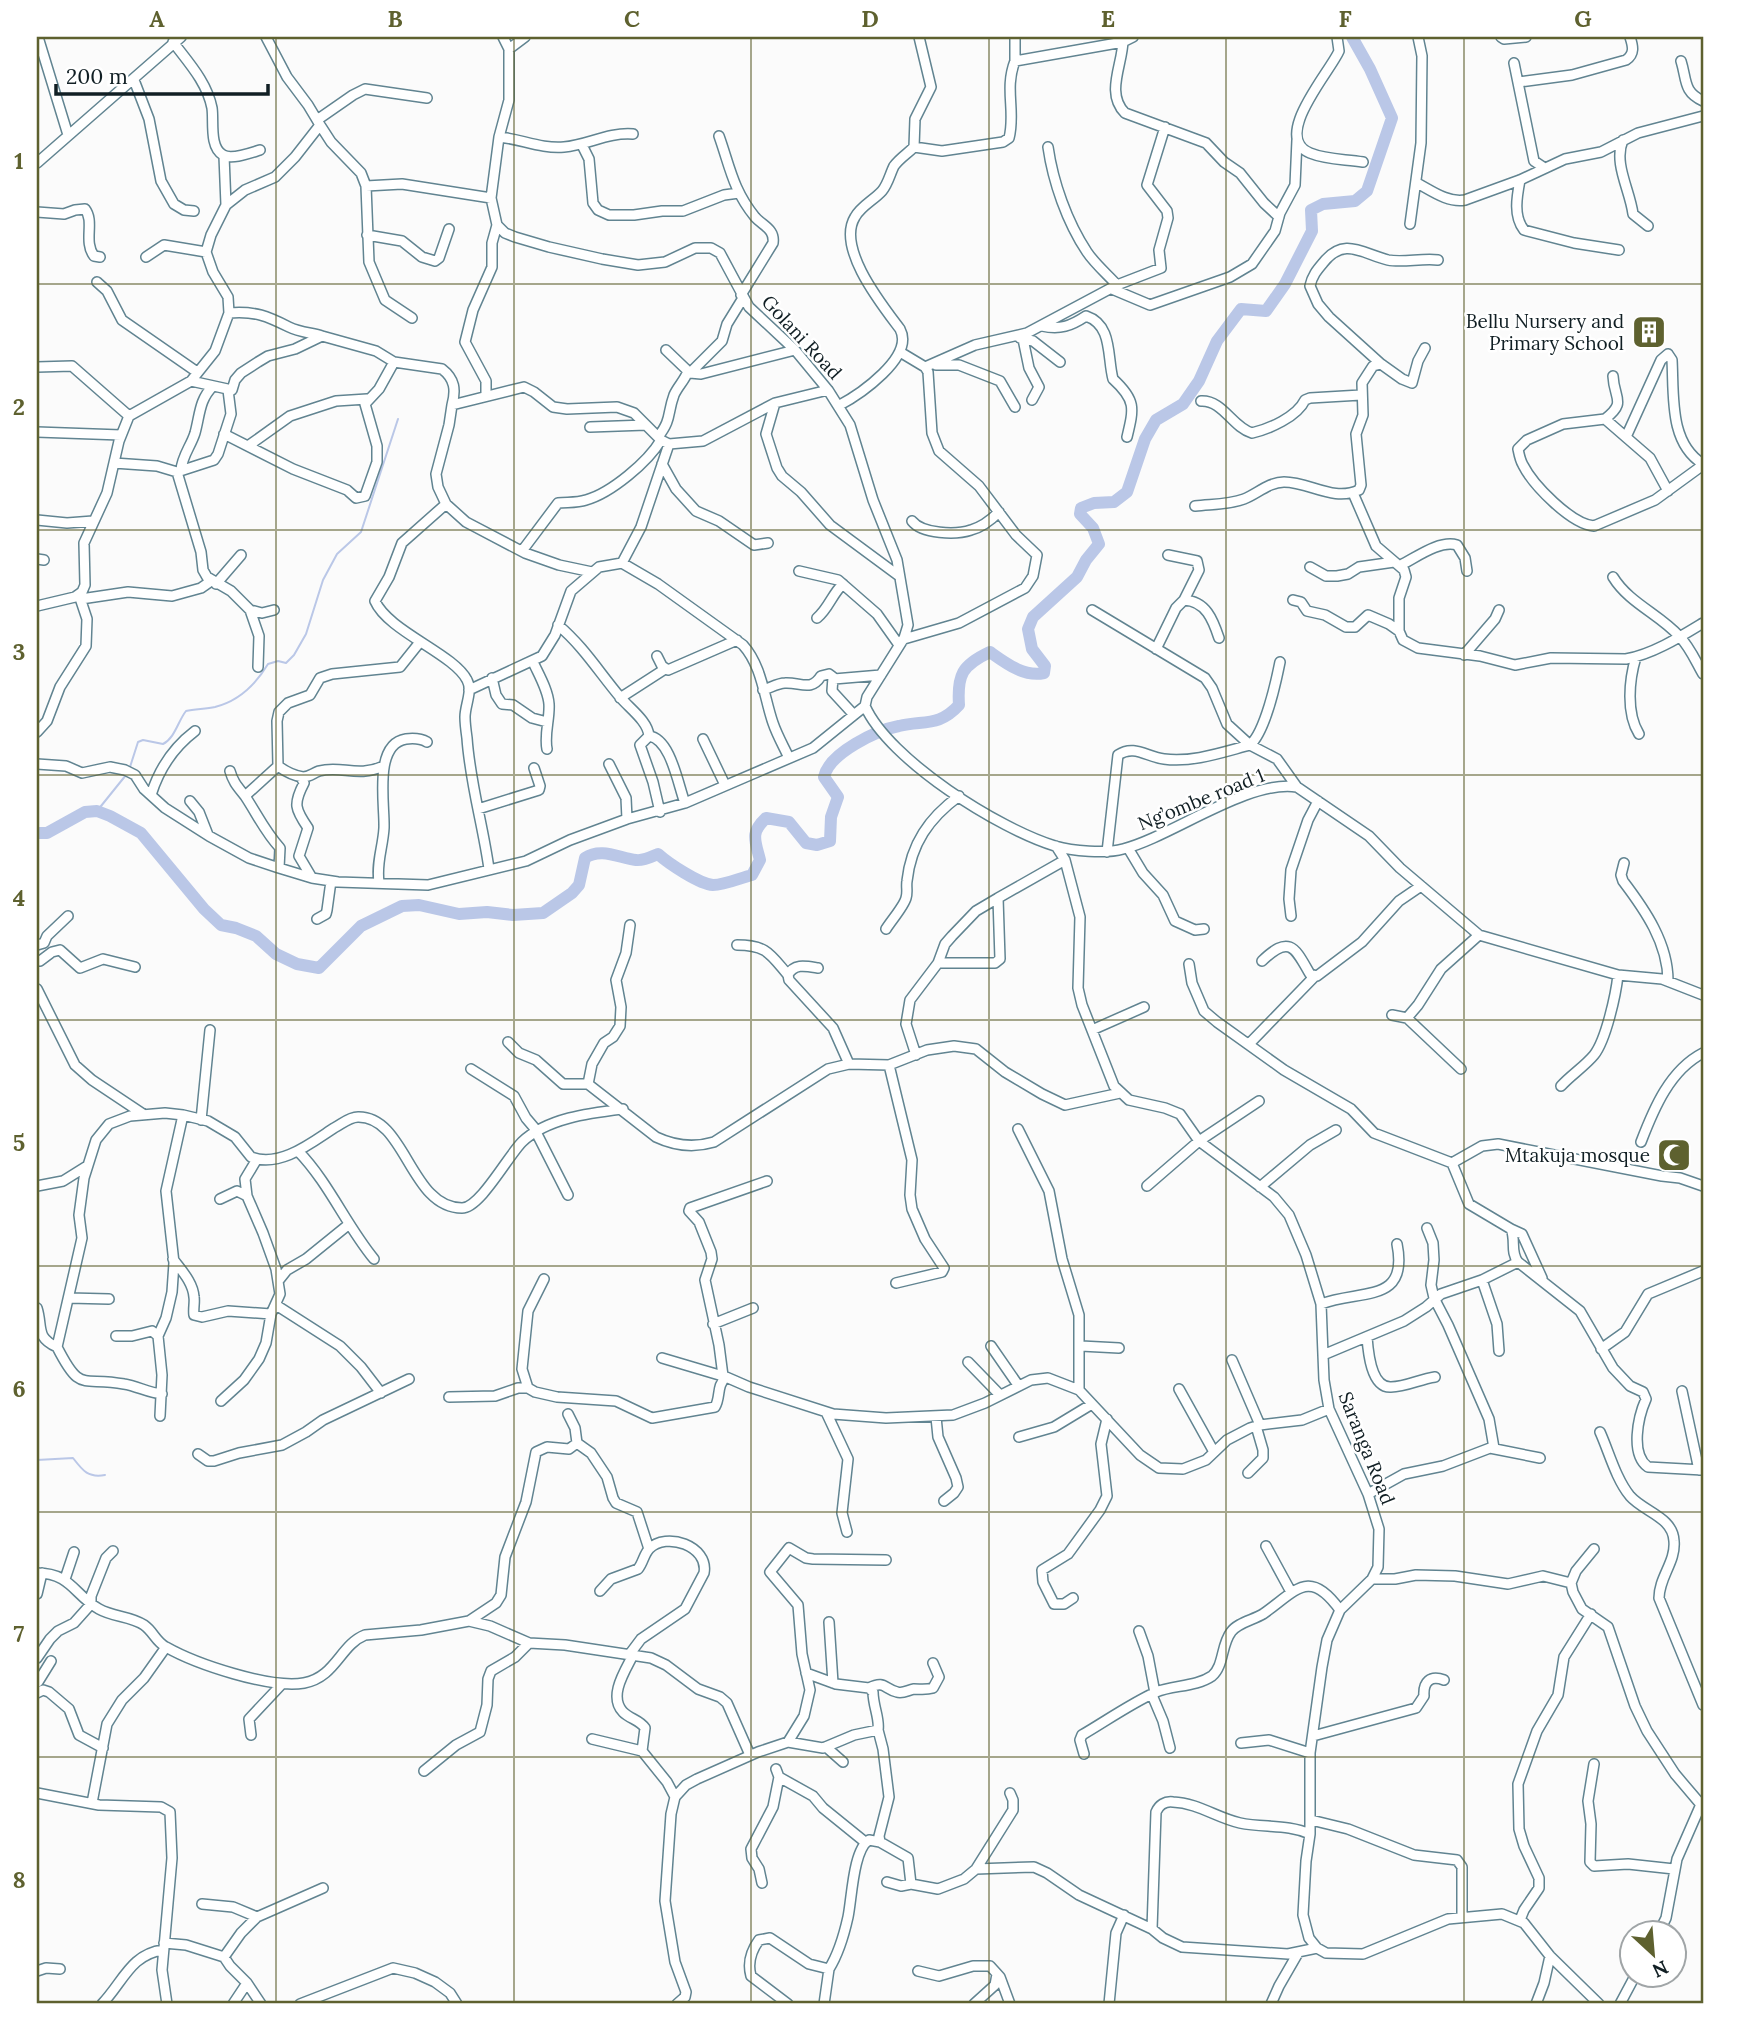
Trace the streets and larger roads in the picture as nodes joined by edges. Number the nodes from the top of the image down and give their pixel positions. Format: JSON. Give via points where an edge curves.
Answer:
{"nodes":[{"id":1,"x":38,"y":37,"type":"edge"},
{"id":2,"x":266,"y":37,"type":"edge"},
{"id":3,"x":503,"y":37,"type":"edge"},
{"id":4,"x":525,"y":37,"type":"edge"},
{"id":5,"x":919,"y":37,"type":"edge"},
{"id":6,"x":1015,"y":37,"type":"edge"},
{"id":7,"x":1133,"y":37,"type":"edge"},
{"id":8,"x":1337,"y":37,"type":"edge"},
{"id":9,"x":1418,"y":37,"type":"edge"},
{"id":10,"x":1501,"y":37,"type":"edge"},
{"id":11,"x":1526,"y":37,"type":"edge"},
{"id":12,"x":1630,"y":37,"type":"edge"},
{"id":13,"x":177,"y":39,"type":"edge"},
{"id":14,"x":1122,"y":40,"type":"edge"},
{"id":15,"x":509,"y":49,"type":"junction"},
{"id":16,"x":1015,"y":61,"type":"junction"},
{"id":17,"x":1681,"y":61,"type":"dead end"},
{"id":18,"x":1514,"y":63,"type":"dead end"},
{"id":19,"x":134,"y":80,"type":"junction"},
{"id":20,"x":1519,"y":82,"type":"junction"},
{"id":21,"x":427,"y":97,"type":"dead end"},
{"id":22,"x":1703,"y":102,"type":"edge"},
{"id":23,"x":1703,"y":116,"type":"edge"},
{"id":24,"x":318,"y":122,"type":"junction"},
{"id":25,"x":1165,"y":127,"type":"junction"},
{"id":26,"x":633,"y":134,"type":"dead end"},
{"id":27,"x":68,"y":135,"type":"junction"},
{"id":28,"x":719,"y":136,"type":"dead end"},
{"id":29,"x":499,"y":137,"type":"junction"},
{"id":30,"x":1297,"y":140,"type":"junction"},
{"id":31,"x":1623,"y":140,"type":"junction"},
{"id":32,"x":582,"y":145,"type":"junction"},
{"id":33,"x":1048,"y":147,"type":"dead end"},
{"id":34,"x":914,"y":148,"type":"junction"},
{"id":35,"x":260,"y":150,"type":"dead end"},
{"id":36,"x":224,"y":156,"type":"junction"},
{"id":37,"x":1363,"y":162,"type":"dead end"},
{"id":38,"x":37,"y":163,"type":"edge"},
{"id":39,"x":1543,"y":167,"type":"junction"},
{"id":40,"x":1520,"y":180,"type":"junction"},
{"id":41,"x":1417,"y":183,"type":"junction"},
{"id":42,"x":366,"y":186,"type":"junction"},
{"id":43,"x":739,"y":193,"type":"junction"},
{"id":44,"x":491,"y":198,"type":"junction"},
{"id":45,"x":226,"y":205,"type":"junction"},
{"id":46,"x":194,"y":211,"type":"dead end"},
{"id":47,"x":37,"y":212,"type":"edge"},
{"id":48,"x":1279,"y":217,"type":"junction"},
{"id":49,"x":1409,"y":224,"type":"dead end"},
{"id":50,"x":497,"y":225,"type":"junction"},
{"id":51,"x":1648,"y":226,"type":"dead end"},
{"id":52,"x":449,"y":229,"type":"dead end"},
{"id":53,"x":367,"y":235,"type":"junction"},
{"id":54,"x":1619,"y":250,"type":"dead end"},
{"id":55,"x":206,"y":252,"type":"junction"},
{"id":56,"x":100,"y":257,"type":"dead end"},
{"id":57,"x":146,"y":257,"type":"dead end"},
{"id":58,"x":1437,"y":260,"type":"dead end"},
{"id":59,"x":97,"y":282,"type":"dead end"},
{"id":60,"x":1114,"y":287,"type":"junction"},
{"id":61,"x":742,"y":296,"type":"junction"},
{"id":62,"x":229,"y":313,"type":"junction"},
{"id":63,"x":412,"y":318,"type":"dead end"},
{"id":64,"x":1042,"y":326,"type":"junction"},
{"id":65,"x":322,"y":336,"type":"junction"},
{"id":66,"x":1019,"y":338,"type":"junction"},
{"id":67,"x":1425,"y":348,"type":"dead end"},
{"id":68,"x":666,"y":350,"type":"dead end"},
{"id":69,"x":795,"y":350,"type":"junction"},
{"id":70,"x":900,"y":352,"type":"junction"},
{"id":71,"x":394,"y":362,"type":"junction"},
{"id":72,"x":1060,"y":362,"type":"dead end"},
{"id":73,"x":1381,"y":364,"type":"junction"},
{"id":74,"x":928,"y":366,"type":"junction"},
{"id":75,"x":37,"y":367,"type":"edge"},
{"id":76,"x":197,"y":372,"type":"junction"},
{"id":77,"x":689,"y":372,"type":"junction"},
{"id":78,"x":1613,"y":376,"type":"dead end"},
{"id":79,"x":191,"y":381,"type":"junction"},
{"id":80,"x":213,"y":386,"type":"junction"},
{"id":81,"x":233,"y":390,"type":"junction"},
{"id":82,"x":828,"y":390,"type":"junction"},
{"id":83,"x":486,"y":395,"type":"junction"},
{"id":84,"x":1361,"y":395,"type":"junction"},
{"id":85,"x":368,"y":399,"type":"junction"},
{"id":86,"x":1032,"y":400,"type":"dead end"},
{"id":87,"x":1201,"y":401,"type":"dead end"},
{"id":88,"x":775,"y":403,"type":"junction"},
{"id":89,"x":452,"y":405,"type":"junction"},
{"id":90,"x":838,"y":406,"type":"junction"},
{"id":91,"x":1015,"y":407,"type":"dead end"},
{"id":92,"x":130,"y":416,"type":"junction"},
{"id":93,"x":1605,"y":419,"type":"junction"},
{"id":94,"x":646,"y":425,"type":"junction"},
{"id":95,"x":590,"y":427,"type":"dead end"},
{"id":96,"x":37,"y":432,"type":"edge"},
{"id":97,"x":224,"y":434,"type":"junction"},
{"id":98,"x":121,"y":435,"type":"junction"},
{"id":99,"x":1127,"y":437,"type":"dead end"},
{"id":100,"x":1626,"y":437,"type":"junction"},
{"id":101,"x":662,"y":440,"type":"junction"},
{"id":102,"x":248,"y":446,"type":"junction"},
{"id":103,"x":114,"y":463,"type":"junction"},
{"id":104,"x":662,"y":464,"type":"junction"},
{"id":105,"x":1703,"y":465,"type":"edge"},
{"id":106,"x":179,"y":471,"type":"junction"},
{"id":107,"x":1668,"y":491,"type":"junction"},
{"id":108,"x":1353,"y":493,"type":"junction"},
{"id":109,"x":446,"y":504,"type":"junction"},
{"id":110,"x":1195,"y":506,"type":"dead end"},
{"id":111,"x":999,"y":512,"type":"junction"},
{"id":112,"x":37,"y":520,"type":"edge"},
{"id":113,"x":93,"y":521,"type":"junction"},
{"id":114,"x":912,"y":521,"type":"dead end"},
{"id":115,"x":768,"y":543,"type":"dead end"},
{"id":116,"x":522,"y":551,"type":"junction"},
{"id":117,"x":241,"y":555,"type":"dead end"},
{"id":118,"x":1168,"y":555,"type":"dead end"},
{"id":119,"x":622,"y":563,"type":"junction"},
{"id":120,"x":1397,"y":563,"type":"junction"},
{"id":121,"x":1310,"y":567,"type":"dead end"},
{"id":122,"x":799,"y":571,"type":"dead end"},
{"id":123,"x":1467,"y":571,"type":"dead end"},
{"id":124,"x":592,"y":572,"type":"junction"},
{"id":125,"x":899,"y":576,"type":"junction"},
{"id":126,"x":1613,"y":577,"type":"dead end"},
{"id":127,"x":213,"y":582,"type":"junction"},
{"id":128,"x":843,"y":584,"type":"junction"},
{"id":129,"x":80,"y":597,"type":"junction"},
{"id":130,"x":1184,"y":600,"type":"junction"},
{"id":131,"x":1293,"y":600,"type":"dead end"},
{"id":132,"x":37,"y":606,"type":"edge"},
{"id":133,"x":250,"y":610,"type":"junction"},
{"id":134,"x":274,"y":610,"type":"dead end"},
{"id":135,"x":1092,"y":610,"type":"dead end"},
{"id":136,"x":1499,"y":610,"type":"dead end"},
{"id":137,"x":817,"y":618,"type":"dead end"},
{"id":138,"x":1703,"y":623,"type":"edge"},
{"id":139,"x":558,"y":625,"type":"junction"},
{"id":140,"x":1399,"y":631,"type":"junction"},
{"id":141,"x":1680,"y":637,"type":"junction"},
{"id":142,"x":1219,"y":638,"type":"dead end"},
{"id":143,"x":737,"y":640,"type":"junction"},
{"id":144,"x":420,"y":642,"type":"junction"},
{"id":145,"x":901,"y":642,"type":"junction"},
{"id":146,"x":1156,"y":649,"type":"junction"},
{"id":147,"x":1464,"y":655,"type":"junction"},
{"id":148,"x":657,"y":656,"type":"dead end"},
{"id":149,"x":1636,"y":657,"type":"junction"},
{"id":150,"x":533,"y":662,"type":"junction"},
{"id":151,"x":1280,"y":662,"type":"dead end"},
{"id":152,"x":258,"y":667,"type":"dead end"},
{"id":153,"x":665,"y":669,"type":"junction"},
{"id":154,"x":1703,"y":674,"type":"edge"},
{"id":155,"x":881,"y":675,"type":"junction"},
{"id":156,"x":492,"y":678,"type":"junction"},
{"id":157,"x":834,"y":679,"type":"junction"},
{"id":158,"x":469,"y":690,"type":"junction"},
{"id":159,"x":763,"y":690,"type":"junction"},
{"id":160,"x":620,"y":698,"type":"junction"},
{"id":161,"x":864,"y":706,"type":"junction"},
{"id":162,"x":854,"y":715,"type":"junction"},
{"id":163,"x":547,"y":722,"type":"junction"},
{"id":164,"x":195,"y":731,"type":"dead end"},
{"id":165,"x":37,"y":732,"type":"edge"},
{"id":166,"x":1639,"y":734,"type":"dead end"},
{"id":167,"x":649,"y":736,"type":"junction"},
{"id":168,"x":703,"y":739,"type":"dead end"},
{"id":169,"x":427,"y":742,"type":"dead end"},
{"id":170,"x":1250,"y":745,"type":"junction"},
{"id":171,"x":547,"y":749,"type":"dead end"},
{"id":172,"x":789,"y":758,"type":"junction"},
{"id":173,"x":37,"y":764,"type":"edge"},
{"id":174,"x":609,"y":764,"type":"dead end"},
{"id":175,"x":278,"y":766,"type":"junction"},
{"id":176,"x":384,"y":766,"type":"junction"},
{"id":177,"x":534,"y":768,"type":"dead end"},
{"id":178,"x":230,"y":771,"type":"dead end"},
{"id":179,"x":302,"y":777,"type":"junction"},
{"id":180,"x":726,"y":785,"type":"junction"},
{"id":181,"x":1297,"y":787,"type":"junction"},
{"id":182,"x":151,"y":795,"type":"junction"},
{"id":183,"x":245,"y":796,"type":"junction"},
{"id":184,"x":959,"y":796,"type":"junction"},
{"id":185,"x":190,"y":801,"type":"dead end"},
{"id":186,"x":1318,"y":801,"type":"junction"},
{"id":187,"x":685,"y":803,"type":"junction"},
{"id":188,"x":478,"y":809,"type":"junction"},
{"id":189,"x":660,"y":811,"type":"junction"},
{"id":190,"x":627,"y":819,"type":"junction"},
{"id":191,"x":209,"y":836,"type":"junction"},
{"id":192,"x":1056,"y":846,"type":"junction"},
{"id":193,"x":1128,"y":848,"type":"junction"},
{"id":194,"x":1107,"y":852,"type":"junction"},
{"id":195,"x":1065,"y":860,"type":"junction"},
{"id":196,"x":1625,"y":863,"type":"dead end"},
{"id":197,"x":279,"y":868,"type":"junction"},
{"id":198,"x":489,"y":869,"type":"junction"},
{"id":199,"x":312,"y":878,"type":"junction"},
{"id":200,"x":331,"y":881,"type":"junction"},
{"id":201,"x":379,"y":883,"type":"junction"},
{"id":202,"x":1421,"y":886,"type":"junction"},
{"id":203,"x":998,"y":898,"type":"junction"},
{"id":204,"x":68,"y":916,"type":"dead end"},
{"id":205,"x":1291,"y":916,"type":"dead end"},
{"id":206,"x":317,"y":919,"type":"dead end"},
{"id":207,"x":629,"y":925,"type":"dead end"},
{"id":208,"x":886,"y":929,"type":"dead end"},
{"id":209,"x":1204,"y":929,"type":"dead end"},
{"id":210,"x":1479,"y":935,"type":"junction"},
{"id":211,"x":40,"y":944,"type":"edge"},
{"id":212,"x":737,"y":944,"type":"dead end"},
{"id":213,"x":40,"y":961,"type":"junction"},
{"id":214,"x":1262,"y":961,"type":"dead end"},
{"id":215,"x":938,"y":963,"type":"junction"},
{"id":216,"x":1189,"y":964,"type":"dead end"},
{"id":217,"x":135,"y":967,"type":"dead end"},
{"id":218,"x":818,"y":968,"type":"dead end"},
{"id":219,"x":37,"y":973,"type":"edge"},
{"id":220,"x":788,"y":975,"type":"junction"},
{"id":221,"x":1618,"y":975,"type":"junction"},
{"id":222,"x":1315,"y":976,"type":"junction"},
{"id":223,"x":1668,"y":981,"type":"junction"},
{"id":224,"x":37,"y":989,"type":"edge"},
{"id":225,"x":1703,"y":995,"type":"edge"},
{"id":226,"x":1144,"y":1007,"type":"dead end"},
{"id":227,"x":1392,"y":1015,"type":"dead end"},
{"id":228,"x":1407,"y":1018,"type":"junction"},
{"id":229,"x":210,"y":1030,"type":"dead end"},
{"id":230,"x":1092,"y":1030,"type":"junction"},
{"id":231,"x":508,"y":1042,"type":"dead end"},
{"id":232,"x":1249,"y":1044,"type":"junction"},
{"id":233,"x":1703,"y":1053,"type":"edge"},
{"id":234,"x":916,"y":1055,"type":"junction"},
{"id":235,"x":849,"y":1064,"type":"junction"},
{"id":236,"x":889,"y":1065,"type":"junction"},
{"id":237,"x":471,"y":1069,"type":"dead end"},
{"id":238,"x":1461,"y":1069,"type":"dead end"},
{"id":239,"x":588,"y":1084,"type":"junction"},
{"id":240,"x":1561,"y":1086,"type":"dead end"},
{"id":241,"x":1120,"y":1093,"type":"junction"},
{"id":242,"x":1259,"y":1101,"type":"dead end"},
{"id":243,"x":622,"y":1109,"type":"junction"},
{"id":244,"x":144,"y":1115,"type":"junction"},
{"id":245,"x":183,"y":1115,"type":"junction"},
{"id":246,"x":201,"y":1120,"type":"junction"},
{"id":247,"x":1018,"y":1129,"type":"dead end"},
{"id":248,"x":1336,"y":1130,"type":"dead end"},
{"id":249,"x":537,"y":1132,"type":"junction"},
{"id":250,"x":1199,"y":1141,"type":"junction"},
{"id":251,"x":1641,"y":1142,"type":"dead end"},
{"id":252,"x":298,"y":1151,"type":"junction"},
{"id":253,"x":257,"y":1159,"type":"junction"},
{"id":254,"x":1452,"y":1163,"type":"junction"},
{"id":255,"x":87,"y":1166,"type":"junction"},
{"id":256,"x":766,"y":1181,"type":"dead end"},
{"id":257,"x":37,"y":1186,"type":"edge"},
{"id":258,"x":1147,"y":1186,"type":"dead end"},
{"id":259,"x":1703,"y":1186,"type":"edge"},
{"id":260,"x":1260,"y":1187,"type":"junction"},
{"id":261,"x":568,"y":1195,"type":"dead end"},
{"id":262,"x":247,"y":1196,"type":"junction"},
{"id":263,"x":220,"y":1199,"type":"dead end"},
{"id":264,"x":348,"y":1225,"type":"junction"},
{"id":265,"x":1427,"y":1228,"type":"dead end"},
{"id":266,"x":1511,"y":1228,"type":"junction"},
{"id":267,"x":1397,"y":1244,"type":"dead end"},
{"id":268,"x":173,"y":1259,"type":"junction"},
{"id":269,"x":374,"y":1259,"type":"dead end"},
{"id":270,"x":1518,"y":1262,"type":"junction"},
{"id":271,"x":1703,"y":1271,"type":"edge"},
{"id":272,"x":544,"y":1279,"type":"dead end"},
{"id":273,"x":279,"y":1280,"type":"junction"},
{"id":274,"x":1482,"y":1280,"type":"junction"},
{"id":275,"x":1543,"y":1280,"type":"junction"},
{"id":276,"x":896,"y":1283,"type":"dead end"},
{"id":277,"x":69,"y":1298,"type":"junction"},
{"id":278,"x":1434,"y":1298,"type":"junction"},
{"id":279,"x":109,"y":1300,"type":"dead end"},
{"id":280,"x":276,"y":1304,"type":"junction"},
{"id":281,"x":1321,"y":1304,"type":"junction"},
{"id":282,"x":37,"y":1308,"type":"edge"},
{"id":283,"x":753,"y":1308,"type":"dead end"},
{"id":284,"x":271,"y":1314,"type":"junction"},
{"id":285,"x":713,"y":1324,"type":"junction"},
{"id":286,"x":116,"y":1336,"type":"dead end"},
{"id":287,"x":158,"y":1336,"type":"junction"},
{"id":288,"x":1367,"y":1337,"type":"junction"},
{"id":289,"x":991,"y":1346,"type":"dead end"},
{"id":290,"x":1081,"y":1346,"type":"junction"},
{"id":291,"x":57,"y":1347,"type":"junction"},
{"id":292,"x":1119,"y":1348,"type":"dead end"},
{"id":293,"x":1601,"y":1349,"type":"junction"},
{"id":294,"x":1499,"y":1351,"type":"dead end"},
{"id":295,"x":1323,"y":1355,"type":"junction"},
{"id":296,"x":662,"y":1358,"type":"dead end"},
{"id":297,"x":1232,"y":1360,"type":"dead end"},
{"id":298,"x":968,"y":1362,"type":"dead end"},
{"id":299,"x":724,"y":1376,"type":"junction"},
{"id":300,"x":1435,"y":1377,"type":"dead end"},
{"id":301,"x":409,"y":1379,"type":"dead end"},
{"id":302,"x":1018,"y":1385,"type":"junction"},
{"id":303,"x":528,"y":1388,"type":"junction"},
{"id":304,"x":1179,"y":1389,"type":"dead end"},
{"id":305,"x":1079,"y":1390,"type":"junction"},
{"id":306,"x":1682,"y":1391,"type":"dead end"},
{"id":307,"x":380,"y":1392,"type":"junction"},
{"id":308,"x":162,"y":1394,"type":"junction"},
{"id":309,"x":1000,"y":1395,"type":"junction"},
{"id":310,"x":449,"y":1397,"type":"dead end"},
{"id":311,"x":221,"y":1401,"type":"dead end"},
{"id":312,"x":1091,"y":1404,"type":"junction"},
{"id":313,"x":1329,"y":1409,"type":"junction"},
{"id":314,"x":826,"y":1412,"type":"junction"},
{"id":315,"x":568,"y":1414,"type":"dead end"},
{"id":316,"x":160,"y":1416,"type":"dead end"},
{"id":317,"x":936,"y":1417,"type":"junction"},
{"id":318,"x":1107,"y":1419,"type":"junction"},
{"id":319,"x":1259,"y":1425,"type":"junction"},
{"id":320,"x":1600,"y":1432,"type":"dead end"},
{"id":321,"x":1018,"y":1437,"type":"dead end"},
{"id":322,"x":577,"y":1443,"type":"junction"},
{"id":323,"x":1494,"y":1448,"type":"junction"},
{"id":324,"x":1214,"y":1452,"type":"junction"},
{"id":325,"x":198,"y":1454,"type":"dead end"},
{"id":326,"x":1540,"y":1458,"type":"dead end"},
{"id":327,"x":1701,"y":1470,"type":"edge"},
{"id":328,"x":1248,"y":1473,"type":"dead end"},
{"id":329,"x":1368,"y":1494,"type":"junction"},
{"id":330,"x":944,"y":1501,"type":"dead end"},
{"id":331,"x":847,"y":1532,"type":"dead end"},
{"id":332,"x":1266,"y":1546,"type":"dead end"},
{"id":333,"x":649,"y":1549,"type":"junction"},
{"id":334,"x":1594,"y":1549,"type":"dead end"},
{"id":335,"x":113,"y":1551,"type":"dead end"},
{"id":336,"x":74,"y":1552,"type":"dead end"},
{"id":337,"x":886,"y":1560,"type":"dead end"},
{"id":338,"x":39,"y":1573,"type":"edge"},
{"id":339,"x":65,"y":1579,"type":"junction"},
{"id":340,"x":1372,"y":1579,"type":"junction"},
{"id":341,"x":1571,"y":1583,"type":"junction"},
{"id":342,"x":600,"y":1591,"type":"dead end"},
{"id":343,"x":1292,"y":1592,"type":"junction"},
{"id":344,"x":37,"y":1594,"type":"edge"},
{"id":345,"x":1073,"y":1598,"type":"dead end"},
{"id":346,"x":91,"y":1604,"type":"junction"},
{"id":347,"x":1340,"y":1610,"type":"junction"},
{"id":348,"x":1591,"y":1614,"type":"junction"},
{"id":349,"x":469,"y":1621,"type":"junction"},
{"id":350,"x":829,"y":1622,"type":"dead end"},
{"id":351,"x":1139,"y":1631,"type":"dead end"},
{"id":352,"x":529,"y":1643,"type":"junction"},
{"id":353,"x":166,"y":1647,"type":"junction"},
{"id":354,"x":631,"y":1655,"type":"junction"},
{"id":355,"x":37,"y":1658,"type":"edge"},
{"id":356,"x":51,"y":1661,"type":"dead end"},
{"id":357,"x":933,"y":1663,"type":"dead end"},
{"id":358,"x":806,"y":1673,"type":"junction"},
{"id":359,"x":1444,"y":1679,"type":"dead end"},
{"id":360,"x":38,"y":1680,"type":"edge"},
{"id":361,"x":834,"y":1683,"type":"junction"},
{"id":362,"x":281,"y":1685,"type":"junction"},
{"id":363,"x":869,"y":1688,"type":"junction"},
{"id":364,"x":37,"y":1693,"type":"edge"},
{"id":365,"x":1153,"y":1694,"type":"junction"},
{"id":366,"x":1703,"y":1705,"type":"edge"},
{"id":367,"x":878,"y":1730,"type":"junction"},
{"id":368,"x":251,"y":1735,"type":"dead end"},
{"id":369,"x":1313,"y":1736,"type":"junction"},
{"id":370,"x":592,"y":1739,"type":"dead end"},
{"id":371,"x":788,"y":1742,"type":"junction"},
{"id":372,"x":1241,"y":1743,"type":"dead end"},
{"id":373,"x":827,"y":1747,"type":"junction"},
{"id":374,"x":103,"y":1748,"type":"junction"},
{"id":375,"x":1170,"y":1748,"type":"dead end"},
{"id":376,"x":642,"y":1751,"type":"junction"},
{"id":377,"x":1310,"y":1753,"type":"junction"},
{"id":378,"x":1084,"y":1754,"type":"dead end"},
{"id":379,"x":750,"y":1755,"type":"junction"},
{"id":380,"x":843,"y":1762,"type":"dead end"},
{"id":381,"x":1594,"y":1763,"type":"dead end"},
{"id":382,"x":424,"y":1772,"type":"dead end"},
{"id":383,"x":37,"y":1793,"type":"edge"},
{"id":384,"x":1010,"y":1793,"type":"dead end"},
{"id":385,"x":675,"y":1797,"type":"junction"},
{"id":386,"x":92,"y":1803,"type":"junction"},
{"id":387,"x":1703,"y":1803,"type":"edge"},
{"id":388,"x":1311,"y":1820,"type":"junction"},
{"id":389,"x":1310,"y":1834,"type":"junction"},
{"id":390,"x":865,"y":1842,"type":"junction"},
{"id":391,"x":880,"y":1842,"type":"junction"},
{"id":392,"x":976,"y":1869,"type":"junction"},
{"id":393,"x":1674,"y":1869,"type":"junction"},
{"id":394,"x":887,"y":1882,"type":"dead end"},
{"id":395,"x":762,"y":1883,"type":"dead end"},
{"id":396,"x":911,"y":1884,"type":"junction"},
{"id":397,"x":323,"y":1888,"type":"dead end"},
{"id":398,"x":202,"y":1904,"type":"dead end"},
{"id":399,"x":1124,"y":1915,"type":"junction"},
{"id":400,"x":257,"y":1917,"type":"junction"},
{"id":401,"x":1462,"y":1917,"type":"junction"},
{"id":402,"x":1666,"y":1918,"type":"edge"},
{"id":403,"x":1520,"y":1920,"type":"junction"},
{"id":404,"x":1152,"y":1929,"type":"junction"},
{"id":405,"x":163,"y":1947,"type":"junction"},
{"id":406,"x":1317,"y":1948,"type":"junction"},
{"id":407,"x":1298,"y":1953,"type":"junction"},
{"id":408,"x":1550,"y":1956,"type":"junction"},
{"id":409,"x":224,"y":1957,"type":"junction"},
{"id":410,"x":60,"y":1969,"type":"dead end"},
{"id":411,"x":829,"y":1969,"type":"junction"},
{"id":412,"x":37,"y":1971,"type":"edge"},
{"id":413,"x":918,"y":1971,"type":"dead end"},
{"id":414,"x":998,"y":1973,"type":"junction"},
{"id":415,"x":247,"y":1983,"type":"junction"},
{"id":416,"x":1629,"y":1988,"type":"edge"},
{"id":417,"x":102,"y":2004,"type":"edge"},
{"id":418,"x":167,"y":2004,"type":"edge"},
{"id":419,"x":233,"y":2004,"type":"edge"},
{"id":420,"x":261,"y":2004,"type":"edge"},
{"id":421,"x":299,"y":2004,"type":"edge"},
{"id":422,"x":457,"y":2004,"type":"edge"},
{"id":423,"x":677,"y":2004,"type":"edge"},
{"id":424,"x":788,"y":2004,"type":"edge"},
{"id":425,"x":824,"y":2004,"type":"edge"},
{"id":426,"x":974,"y":2004,"type":"edge"},
{"id":427,"x":1010,"y":2004,"type":"edge"},
{"id":428,"x":1109,"y":2004,"type":"edge"},
{"id":429,"x":1271,"y":2004,"type":"edge"},
{"id":430,"x":1536,"y":2004,"type":"edge"},
{"id":431,"x":1599,"y":2004,"type":"edge"},
{"id":432,"x":1620,"y":2004,"type":"edge"}],
"edges":[{"from":1,"to":27,"type":"street"},
{"from":2,"to":24,"type":"street"},
{"from":3,"to":15,"type":"street"},
{"from":4,"to":15,"type":"street"},
{"from":5,"to":34,"type":"street","via":[[931,87],[915,119]]},
{"from":6,"to":16,"type":"street"},
{"from":7,"to":14,"type":"street"},
{"from":8,"to":30,"type":"street","via":[[1339,51],[1307,102]]},
{"from":9,"to":41,"type":"street","via":[[1422,56]]},
{"from":10,"to":11,"type":"street"},
{"from":12,"to":20,"type":"street","via":[[1633,51],[1626,60],[1572,75]]},
{"from":13,"to":19,"type":"street"},
{"from":13,"to":36,"type":"street","via":[[204,86],[213,111],[215,145]]},
{"from":14,"to":16,"type":"street"},
{"from":14,"to":25,"type":"street","via":[[1115,87],[1119,106],[1125,113]]},
{"from":15,"to":29,"type":"street","via":[[509,100]]},
{"from":16,"to":34,"type":"street","via":[[1009,76],[1009,138],[961,149]]},
{"from":17,"to":22,"type":"street","via":[[1688,92]]},
{"from":18,"to":20,"type":"street"},
{"from":19,"to":27,"type":"street"},
{"from":19,"to":46,"type":"street","via":[[149,118],[161,181],[174,204]]},
{"from":20,"to":39,"type":"street","via":[[1534,161]]},
{"from":21,"to":24,"type":"street","via":[[366,89]]},
{"from":23,"to":31,"type":"street"},
{"from":24,"to":42,"type":"street","via":[[361,173]]},
{"from":24,"to":45,"type":"street","via":[[275,177],[245,190]]},
{"from":25,"to":48,"type":"street","via":[[1206,143]]},
{"from":25,"to":60,"type":"street","via":[[1147,185],[1167,211],[1159,250],[1161,268]]},
{"from":26,"to":32,"type":"street","via":[[615,134]]},
{"from":27,"to":38,"type":"street"},
{"from":28,"to":43,"type":"street"},
{"from":29,"to":32,"type":"street","via":[[546,147]]},
{"from":29,"to":44,"type":"street"},
{"from":30,"to":37,"type":"street","via":[[1307,152]]},
{"from":30,"to":48,"type":"street","via":[[1295,185]]},
{"from":31,"to":39,"type":"street","via":[[1601,152]]},
{"from":31,"to":51,"type":"street","via":[[1618,156],[1633,215]]},
{"from":32,"to":43,"type":"street","via":[[589,159],[593,203],[609,215],[683,211]]},
{"from":33,"to":60,"type":"street","via":[[1067,213],[1088,253]]},
{"from":34,"to":70,"type":"street","via":[[900,158],[883,190],[860,210],[851,229],[857,263],[903,335]]},
{"from":35,"to":36,"type":"street"},
{"from":36,"to":45,"type":"street"},
{"from":39,"to":40,"type":"street"},
{"from":40,"to":41,"type":"street","via":[[1457,202]]},
{"from":40,"to":54,"type":"street","via":[[1516,206],[1524,230]]},
{"from":41,"to":49,"type":"street"},
{"from":42,"to":44,"type":"street","via":[[402,184]]},
{"from":42,"to":53,"type":"street"},
{"from":43,"to":61,"type":"street","via":[[774,236]]},
{"from":44,"to":50,"type":"street"},
{"from":45,"to":55,"type":"street"},
{"from":47,"to":56,"type":"street","via":[[64,214],[85,209],[90,219],[90,251]]},
{"from":48,"to":60,"type":"street","via":[[1275,231],[1252,264],[1230,278],[1150,305]]},
{"from":50,"to":61,"type":"street","name":"Golani Road","via":[[505,233],[549,247],[638,265],[665,262],[695,248],[712,248],[720,253]]},
{"from":50,"to":83,"type":"street","via":[[492,267],[465,342],[484,378]]},
{"from":52,"to":53,"type":"street","via":[[435,261],[399,239]]},
{"from":53,"to":63,"type":"street","via":[[369,262],[385,300]]},
{"from":55,"to":57,"type":"street","via":[[164,245]]},
{"from":55,"to":62,"type":"street","via":[[228,297]]},
{"from":58,"to":73,"type":"street","via":[[1387,260],[1347,248],[1327,257],[1317,270],[1310,291],[1318,304]]},
{"from":59,"to":76,"type":"street","via":[[122,320]]},
{"from":60,"to":64,"type":"street"},
{"from":61,"to":69,"type":"street","name":"Golani Road"},
{"from":61,"to":77,"type":"street","via":[[722,341]]},
{"from":62,"to":65,"type":"street","via":[[271,316],[292,328]]},
{"from":62,"to":76,"type":"street","via":[[215,351]]},
{"from":64,"to":66,"type":"street"},
{"from":64,"to":99,"type":"street","via":[[1066,327],[1086,316],[1099,324],[1110,345],[1113,379],[1132,403]]},
{"from":65,"to":71,"type":"street","via":[[376,351]]},
{"from":65,"to":81,"type":"street","via":[[246,369],[235,380]]},
{"from":66,"to":72,"type":"street","via":[[1033,341]]},
{"from":66,"to":74,"type":"street","via":[[975,345]]},
{"from":66,"to":86,"type":"street","via":[[1039,387]]},
{"from":67,"to":73,"type":"street","via":[[1412,383]]},
{"from":68,"to":77,"type":"street"},
{"from":69,"to":77,"type":"street","via":[[709,372]]},
{"from":69,"to":82,"type":"street","name":"Golani Road"},
{"from":70,"to":74,"type":"street"},
{"from":70,"to":90,"type":"street","via":[[876,382]]},
{"from":71,"to":85,"type":"street"},
{"from":71,"to":89,"type":"street","via":[[442,369],[453,381]]},
{"from":73,"to":84,"type":"street","via":[[1366,373]]},
{"from":74,"to":91,"type":"street","via":[[959,365],[1000,381]]},
{"from":74,"to":111,"type":"street","via":[[934,442]]},
{"from":75,"to":92,"type":"street","via":[[72,366]]},
{"from":76,"to":79,"type":"street"},
{"from":77,"to":101,"type":"street","via":[[675,393]]},
{"from":78,"to":93,"type":"street","via":[[1619,405]]},
{"from":79,"to":80,"type":"street"},
{"from":79,"to":92,"type":"street"},
{"from":80,"to":81,"type":"street"},
{"from":80,"to":106,"type":"street","via":[[201,403]]},
{"from":81,"to":97,"type":"street"},
{"from":82,"to":88,"type":"street"},
{"from":82,"to":90,"type":"street","name":"Golani Road"},
{"from":83,"to":89,"type":"street"},
{"from":83,"to":94,"type":"street","via":[[524,387],[553,407],[617,407],[634,413]]},
{"from":84,"to":87,"type":"street","via":[[1310,398],[1295,414],[1252,433],[1239,428],[1220,407]]},
{"from":84,"to":108,"type":"street","via":[[1363,415],[1356,440],[1361,485]]},
{"from":85,"to":102,"type":"street","via":[[336,401],[290,416]]},
{"from":85,"to":102,"type":"street","via":[[365,409],[377,446],[377,462],[360,499]]},
{"from":88,"to":101,"type":"street","via":[[703,441]]},
{"from":88,"to":125,"type":"street","via":[[766,435],[782,476],[830,525]]},
{"from":89,"to":109,"type":"street","via":[[436,474]]},
{"from":90,"to":125,"type":"street","name":"Golani Road","via":[[850,425]]},
{"from":92,"to":98,"type":"street"},
{"from":93,"to":100,"type":"street"},
{"from":93,"to":107,"type":"street","via":[[1563,424],[1534,436],[1518,449],[1522,464],[1556,505],[1586,525],[1601,525]]},
{"from":94,"to":95,"type":"street"},
{"from":94,"to":101,"type":"street"},
{"from":96,"to":98,"type":"street"},
{"from":97,"to":102,"type":"street"},
{"from":97,"to":106,"type":"street","via":[[214,460]]},
{"from":98,"to":103,"type":"street"},
{"from":100,"to":105,"type":"street","via":[[1661,360],[1668,354],[1680,439]]},
{"from":100,"to":107,"type":"street","via":[[1650,458]]},
{"from":101,"to":104,"type":"street"},
{"from":101,"to":116,"type":"street","via":[[654,453],[620,482],[588,500],[558,503]]},
{"from":103,"to":106,"type":"street"},
{"from":103,"to":113,"type":"street","via":[[107,493]]},
{"from":104,"to":115,"type":"street","via":[[696,511],[754,545]]},
{"from":104,"to":119,"type":"street","via":[[641,527]]},
{"from":105,"to":107,"type":"street"},
{"from":106,"to":127,"type":"street","via":[[203,570]]},
{"from":108,"to":110,"type":"street","via":[[1321,492],[1284,482],[1235,502]]},
{"from":108,"to":120,"type":"street","via":[[1376,546]]},
{"from":109,"to":116,"type":"street","via":[[466,523]]},
{"from":109,"to":144,"type":"street","via":[[402,543],[374,601]]},
{"from":111,"to":114,"type":"street","via":[[992,520],[961,532],[920,527]]},
{"from":111,"to":145,"type":"street","via":[[1037,555],[1025,588],[959,623]]},
{"from":112,"to":113,"type":"street"},
{"from":113,"to":129,"type":"street","via":[[84,543],[85,585]]},
{"from":116,"to":124,"type":"street"},
{"from":117,"to":127,"type":"street"},
{"from":118,"to":130,"type":"street","via":[[1198,561],[1199,570]]},
{"from":119,"to":124,"type":"street"},
{"from":119,"to":143,"type":"street"},
{"from":120,"to":121,"type":"street","via":[[1359,567],[1337,576]]},
{"from":120,"to":123,"type":"street","via":[[1451,543],[1462,551]]},
{"from":120,"to":140,"type":"street","via":[[1406,577],[1399,598]]},
{"from":122,"to":128,"type":"street"},
{"from":124,"to":139,"type":"street","via":[[571,591]]},
{"from":125,"to":145,"type":"street","name":"Golani Road","via":[[908,625]]},
{"from":126,"to":141,"type":"street"},
{"from":127,"to":129,"type":"street","via":[[172,596],[128,592]]},
{"from":127,"to":133,"type":"street"},
{"from":128,"to":137,"type":"street"},
{"from":128,"to":145,"type":"street"},
{"from":129,"to":132,"type":"street"},
{"from":129,"to":165,"type":"street","via":[[88,628],[86,646]]},
{"from":130,"to":142,"type":"street","via":[[1210,615]]},
{"from":130,"to":146,"type":"street"},
{"from":131,"to":140,"type":"street","via":[[1307,611],[1351,628],[1368,615]]},
{"from":133,"to":134,"type":"street"},
{"from":133,"to":152,"type":"street","via":[[259,636]]},
{"from":135,"to":146,"type":"street"},
{"from":136,"to":147,"type":"street"},
{"from":138,"to":141,"type":"street"},
{"from":139,"to":150,"type":"street","via":[[548,648]]},
{"from":139,"to":160,"type":"street","via":[[590,656]]},
{"from":140,"to":147,"type":"street","via":[[1403,640],[1418,648]]},
{"from":141,"to":149,"type":"street"},
{"from":141,"to":154,"type":"street"},
{"from":143,"to":153,"type":"street"},
{"from":143,"to":159,"type":"street","via":[[755,662]]},
{"from":144,"to":158,"type":"street","via":[[466,677]]},
{"from":144,"to":175,"type":"street","via":[[400,667],[320,678],[310,695],[288,703],[279,712]]},
{"from":145,"to":155,"type":"street"},
{"from":146,"to":170,"type":"street","via":[[1205,678],[1227,724]]},
{"from":147,"to":149,"type":"street","via":[[1515,665],[1551,658]]},
{"from":148,"to":153,"type":"street"},
{"from":149,"to":166,"type":"street","via":[[1630,678],[1634,726]]},
{"from":150,"to":156,"type":"street"},
{"from":150,"to":163,"type":"street","via":[[547,695]]},
{"from":151,"to":170,"type":"street","via":[[1261,729]]},
{"from":153,"to":160,"type":"street"},
{"from":155,"to":157,"type":"street"},
{"from":155,"to":161,"type":"street"},
{"from":156,"to":158,"type":"street"},
{"from":156,"to":163,"type":"street","via":[[502,704]]},
{"from":157,"to":159,"type":"street","via":[[826,674],[810,686],[785,683]]},
{"from":157,"to":162,"type":"street","via":[[832,691]]},
{"from":158,"to":188,"type":"street","via":[[467,747]]},
{"from":159,"to":172,"type":"street"},
{"from":160,"to":167,"type":"street","via":[[648,728]]},
{"from":161,"to":162,"type":"street"},
{"from":161,"to":184,"type":"street","name":"Ng’ombe road 1","via":[[892,744]]},
{"from":162,"to":172,"type":"street","via":[[813,748]]},
{"from":163,"to":171,"type":"street"},
{"from":164,"to":182,"type":"street","via":[[169,758]]},
{"from":167,"to":187,"type":"street","via":[[659,739],[668,755]]},
{"from":167,"to":189,"type":"street","via":[[640,745]]},
{"from":168,"to":180,"type":"street"},
{"from":169,"to":176,"type":"street","via":[[414,738],[396,741]]},
{"from":170,"to":181,"type":"street","via":[[1277,759]]},
{"from":170,"to":194,"type":"street","via":[[1189,759],[1165,760],[1137,750],[1122,752],[1118,755]]},
{"from":172,"to":180,"type":"street"},
{"from":173,"to":182,"type":"street","via":[[66,766],[82,773],[120,768],[135,775]]},
{"from":174,"to":190,"type":"street","via":[[626,798]]},
{"from":175,"to":179,"type":"street"},
{"from":175,"to":183,"type":"street"},
{"from":176,"to":179,"type":"street","via":[[356,773],[319,771]]},
{"from":176,"to":201,"type":"street"},
{"from":177,"to":188,"type":"street","via":[[539,790]]},
{"from":178,"to":183,"type":"street"},
{"from":179,"to":199,"type":"street","via":[[296,804],[308,828],[299,856]]},
{"from":180,"to":187,"type":"street"},
{"from":181,"to":186,"type":"street"},
{"from":181,"to":193,"type":"street","name":"Ng’ombe road 1","via":[[1274,787],[1246,796]]},
{"from":182,"to":191,"type":"street"},
{"from":183,"to":197,"type":"street","via":[[267,835],[280,848]]},
{"from":184,"to":192,"type":"street","name":"Ng’ombe road 1","via":[[1025,834]]},
{"from":184,"to":208,"type":"street","via":[[936,814],[920,835],[906,900]]},
{"from":185,"to":191,"type":"street"},
{"from":186,"to":202,"type":"street","via":[[1369,836]]},
{"from":186,"to":205,"type":"street","via":[[1291,870]]},
{"from":187,"to":189,"type":"street"},
{"from":188,"to":198,"type":"street"},
{"from":189,"to":190,"type":"street"},
{"from":190,"to":198,"type":"street","via":[[569,840],[541,856]]},
{"from":191,"to":197,"type":"street","via":[[248,858]]},
{"from":192,"to":194,"type":"street","name":"Ng’ombe road 1"},
{"from":192,"to":195,"type":"street"},
{"from":193,"to":194,"type":"street","name":"Ng’ombe road 1"},
{"from":193,"to":209,"type":"street","via":[[1163,895],[1175,921]]},
{"from":195,"to":203,"type":"street"},
{"from":195,"to":230,"type":"street","via":[[1080,917],[1078,988]]},
{"from":196,"to":223,"type":"street","via":[[1623,881],[1662,943]]},
{"from":197,"to":199,"type":"street"},
{"from":198,"to":201,"type":"street","via":[[428,885]]},
{"from":199,"to":200,"type":"street"},
{"from":200,"to":201,"type":"street"},
{"from":200,"to":206,"type":"street","via":[[326,914]]},
{"from":202,"to":210,"type":"street"},
{"from":202,"to":222,"type":"street","via":[[1399,901],[1362,942]]},
{"from":203,"to":215,"type":"street","via":[[976,911],[952,936]]},
{"from":203,"to":215,"type":"street","via":[[1000,959],[995,963]]},
{"from":204,"to":211,"type":"street"},
{"from":207,"to":239,"type":"street","via":[[626,953],[616,980],[620,1026],[592,1064]]},
{"from":210,"to":221,"type":"street"},
{"from":210,"to":228,"type":"street","via":[[1441,969]]},
{"from":211,"to":213,"type":"street"},
{"from":212,"to":220,"type":"street","via":[[765,949]]},
{"from":213,"to":217,"type":"street","via":[[60,950],[80,968],[103,959]]},
{"from":213,"to":219,"type":"street"},
{"from":214,"to":222,"type":"street","via":[[1281,947],[1294,949]]},
{"from":215,"to":234,"type":"street","via":[[907,1010],[906,1029]]},
{"from":216,"to":232,"type":"street","via":[[1204,1011]]},
{"from":218,"to":220,"type":"street","via":[[796,967]]},
{"from":220,"to":235,"type":"street","via":[[833,1028]]},
{"from":221,"to":223,"type":"street"},
{"from":221,"to":240,"type":"street","via":[[1599,1049]]},
{"from":222,"to":232,"type":"street"},
{"from":223,"to":225,"type":"street"},
{"from":224,"to":244,"type":"street","via":[[75,1065]]},
{"from":226,"to":230,"type":"street"},
{"from":227,"to":228,"type":"street"},
{"from":228,"to":238,"type":"street"},
{"from":229,"to":246,"type":"street"},
{"from":230,"to":241,"type":"street"},
{"from":231,"to":239,"type":"street","via":[[564,1084]]},
{"from":232,"to":254,"type":"street","via":[[1351,1109],[1374,1133]]},
{"from":233,"to":251,"type":"street","via":[[1671,1080]]},
{"from":234,"to":236,"type":"street"},
{"from":234,"to":241,"type":"street","via":[[954,1046],[976,1049],[1005,1072],[1065,1105]]},
{"from":235,"to":236,"type":"street"},
{"from":235,"to":243,"type":"street","via":[[816,1075],[702,1146],[656,1137]]},
{"from":236,"to":276,"type":"street","via":[[912,1160],[912,1209],[944,1268]]},
{"from":237,"to":249,"type":"street","via":[[514,1096]]},
{"from":239,"to":243,"type":"street"},
{"from":241,"to":250,"type":"street","name":"Saranga Road","via":[[1129,1100],[1180,1114]]},
{"from":242,"to":250,"type":"street"},
{"from":243,"to":249,"type":"street","via":[[594,1112]]},
{"from":244,"to":245,"type":"street"},
{"from":244,"to":255,"type":"street","via":[[109,1124],[96,1140]]},
{"from":245,"to":246,"type":"street"},
{"from":245,"to":268,"type":"street","via":[[166,1191]]},
{"from":246,"to":253,"type":"street","via":[[236,1137]]},
{"from":247,"to":290,"type":"street","via":[[1049,1191],[1079,1315]]},
{"from":248,"to":260,"type":"street","via":[[1310,1145]]},
{"from":249,"to":252,"type":"street","via":[[517,1148],[467,1208],[447,1205],[430,1193],[386,1130],[371,1119],[350,1119]]},
{"from":249,"to":261,"type":"street"},
{"from":250,"to":258,"type":"street"},
{"from":250,"to":260,"type":"street","name":"Saranga Road"},
{"from":252,"to":253,"type":"street"},
{"from":252,"to":264,"type":"street","via":[[326,1185]]},
{"from":253,"to":262,"type":"street","via":[[245,1179]]},
{"from":254,"to":259,"type":"street","via":[[1482,1146],[1498,1144]]},
{"from":254,"to":266,"type":"street","via":[[1469,1204]]},
{"from":255,"to":257,"type":"street","via":[[56,1184]]},
{"from":255,"to":277,"type":"street","via":[[79,1206],[82,1238]]},
{"from":256,"to":285,"type":"street","via":[[690,1208],[711,1252],[705,1280]]},
{"from":260,"to":281,"type":"street","name":"Saranga Road","via":[[1289,1216]]},
{"from":262,"to":263,"type":"street","via":[[237,1191]]},
{"from":262,"to":273,"type":"street"},
{"from":264,"to":269,"type":"street"},
{"from":264,"to":273,"type":"street"},
{"from":265,"to":278,"type":"street","via":[[1433,1243]]},
{"from":266,"to":270,"type":"street"},
{"from":266,"to":275,"type":"street","via":[[1521,1234]]},
{"from":267,"to":281,"type":"street","via":[[1399,1265],[1392,1284],[1379,1292]]},
{"from":268,"to":284,"type":"street","via":[[195,1298],[194,1315],[228,1311]]},
{"from":268,"to":287,"type":"street","via":[[171,1298]]},
{"from":270,"to":274,"type":"street"},
{"from":270,"to":275,"type":"street"},
{"from":271,"to":293,"type":"street","via":[[1648,1294],[1625,1332]]},
{"from":272,"to":303,"type":"street","via":[[528,1311],[522,1369]]},
{"from":273,"to":280,"type":"street"},
{"from":274,"to":278,"type":"street"},
{"from":274,"to":294,"type":"street","via":[[1497,1324]]},
{"from":275,"to":293,"type":"street","via":[[1580,1311]]},
{"from":277,"to":279,"type":"street"},
{"from":277,"to":291,"type":"street"},
{"from":278,"to":288,"type":"street","via":[[1405,1321]]},
{"from":278,"to":323,"type":"street","via":[[1489,1419]]},
{"from":280,"to":284,"type":"street"},
{"from":280,"to":307,"type":"street","via":[[340,1346]]},
{"from":281,"to":295,"type":"street","name":"Saranga Road"},
{"from":282,"to":291,"type":"street","via":[[41,1334]]},
{"from":283,"to":285,"type":"street"},
{"from":284,"to":311,"type":"street","via":[[259,1359]]},
{"from":285,"to":299,"type":"street"},
{"from":286,"to":287,"type":"street","via":[[152,1331]]},
{"from":287,"to":308,"type":"street"},
{"from":288,"to":295,"type":"street"},
{"from":288,"to":300,"type":"street","via":[[1371,1368],[1383,1385],[1389,1388]]},
{"from":289,"to":302,"type":"street"},
{"from":290,"to":292,"type":"street"},
{"from":290,"to":305,"type":"street"},
{"from":291,"to":308,"type":"street","via":[[74,1375],[84,1381]]},
{"from":293,"to":327,"type":"street","via":[[1613,1368],[1646,1399],[1638,1453],[1643,1464]]},
{"from":295,"to":313,"type":"street","name":"Saranga Road"},
{"from":296,"to":299,"type":"street"},
{"from":297,"to":319,"type":"street"},
{"from":298,"to":309,"type":"street"},
{"from":299,"to":303,"type":"street","via":[[715,1407],[662,1418],[616,1401],[557,1397]]},
{"from":299,"to":314,"type":"street"},
{"from":301,"to":307,"type":"street"},
{"from":302,"to":305,"type":"street","via":[[1041,1377]]},
{"from":302,"to":309,"type":"street"},
{"from":303,"to":310,"type":"street","via":[[495,1396]]},
{"from":304,"to":324,"type":"street"},
{"from":305,"to":312,"type":"street"},
{"from":306,"to":327,"type":"street"},
{"from":307,"to":325,"type":"street","via":[[282,1445],[214,1461]]},
{"from":308,"to":316,"type":"street"},
{"from":309,"to":317,"type":"street","via":[[969,1410]]},
{"from":312,"to":318,"type":"street"},
{"from":312,"to":321,"type":"street","via":[[1054,1427]]},
{"from":313,"to":319,"type":"street","via":[[1302,1420]]},
{"from":313,"to":329,"type":"street","name":"Saranga Road"},
{"from":314,"to":317,"type":"street"},
{"from":314,"to":331,"type":"street","via":[[848,1460],[842,1513]]},
{"from":315,"to":322,"type":"street"},
{"from":317,"to":330,"type":"street","via":[[938,1437],[958,1487]]},
{"from":318,"to":324,"type":"street","via":[[1140,1455],[1159,1468],[1197,1466]]},
{"from":318,"to":345,"type":"street","via":[[1101,1444],[1107,1496],[1068,1554],[1042,1570],[1054,1604]]},
{"from":319,"to":324,"type":"street","via":[[1227,1440]]},
{"from":319,"to":328,"type":"street","via":[[1263,1458]]},
{"from":320,"to":366,"type":"street","via":[[1629,1494],[1674,1533],[1673,1558],[1660,1583],[1659,1598]]},
{"from":322,"to":333,"type":"street","via":[[591,1453],[607,1477],[616,1503],[637,1512]]},
{"from":322,"to":349,"type":"street","via":[[569,1449],[548,1447],[536,1452],[526,1502],[505,1557],[501,1595]]},
{"from":323,"to":326,"type":"street"},
{"from":323,"to":329,"type":"street","via":[[1404,1474]]},
{"from":329,"to":340,"type":"street","name":"Saranga Road","via":[[1381,1543]]},
{"from":332,"to":343,"type":"street"},
{"from":333,"to":342,"type":"street","via":[[638,1569],[611,1580]]},
{"from":333,"to":354,"type":"street","via":[[667,1542],[684,1544],[702,1555],[705,1567],[685,1609],[641,1640]]},
{"from":334,"to":341,"type":"street"},
{"from":335,"to":346,"type":"street","via":[[106,1558]]},
{"from":336,"to":339,"type":"street"},
{"from":337,"to":358,"type":"street","via":[[813,1559],[789,1548],[771,1570],[772,1578],[798,1605]]},
{"from":338,"to":339,"type":"street"},
{"from":338,"to":344,"type":"street"},
{"from":339,"to":346,"type":"street"},
{"from":340,"to":341,"type":"street","via":[[1416,1575],[1508,1584],[1543,1576]]},
{"from":340,"to":347,"type":"street"},
{"from":341,"to":348,"type":"street","via":[[1579,1605]]},
{"from":343,"to":347,"type":"street","via":[[1307,1586],[1318,1588],[1329,1594]]},
{"from":343,"to":365,"type":"street","via":[[1233,1629],[1212,1676]]},
{"from":346,"to":353,"type":"street","via":[[142,1623]]},
{"from":346,"to":355,"type":"street","via":[[50,1639]]},
{"from":347,"to":369,"type":"street","via":[[1322,1667]]},
{"from":348,"to":387,"type":"street","via":[[1611,1633],[1635,1706],[1653,1741],[1682,1783]]},
{"from":348,"to":403,"type":"street","via":[[1563,1657],[1558,1695],[1536,1731],[1518,1784],[1519,1829],[1539,1878],[1539,1888]]},
{"from":349,"to":352,"type":"street"},
{"from":349,"to":362,"type":"street","via":[[365,1635],[323,1675]]},
{"from":350,"to":361,"type":"street"},
{"from":351,"to":365,"type":"street"},
{"from":352,"to":354,"type":"street"},
{"from":352,"to":382,"type":"street","via":[[491,1671],[480,1732]]},
{"from":353,"to":362,"type":"street","via":[[215,1667]]},
{"from":353,"to":374,"type":"street","via":[[115,1710]]},
{"from":354,"to":376,"type":"street","via":[[617,1692],[618,1704],[645,1728]]},
{"from":354,"to":379,"type":"street","via":[[666,1665],[698,1689],[720,1697],[733,1711]]},
{"from":356,"to":360,"type":"street"},
{"from":357,"to":363,"type":"street","via":[[939,1677],[933,1688],[901,1693],[884,1685]]},
{"from":358,"to":361,"type":"street"},
{"from":358,"to":371,"type":"street","via":[[810,1695]]},
{"from":359,"to":369,"type":"street","via":[[1426,1681],[1416,1708]]},
{"from":361,"to":363,"type":"street"},
{"from":362,"to":368,"type":"street","via":[[249,1718]]},
{"from":363,"to":367,"type":"street"},
{"from":364,"to":374,"type":"street","via":[[43,1690],[56,1698],[69,1709],[79,1735]]},
{"from":365,"to":375,"type":"street"},
{"from":365,"to":378,"type":"street","via":[[1082,1735]]},
{"from":367,"to":373,"type":"street","via":[[854,1734]]},
{"from":367,"to":391,"type":"street","via":[[889,1786]]},
{"from":369,"to":377,"type":"street"},
{"from":370,"to":376,"type":"street"},
{"from":371,"to":373,"type":"street","via":[[814,1749]]},
{"from":371,"to":379,"type":"street"},
{"from":372,"to":377,"type":"street","via":[[1269,1740]]},
{"from":373,"to":380,"type":"street"},
{"from":374,"to":386,"type":"street"},
{"from":376,"to":385,"type":"street"},
{"from":377,"to":388,"type":"street"},
{"from":379,"to":385,"type":"street","via":[[686,1785]]},
{"from":381,"to":393,"type":"street","via":[[1588,1801],[1590,1862],[1594,1866]]},
{"from":383,"to":386,"type":"street"},
{"from":384,"to":392,"type":"street","via":[[1013,1810]]},
{"from":385,"to":423,"type":"street","via":[[665,1901],[675,1962],[686,1993]]},
{"from":386,"to":405,"type":"street","via":[[161,1807],[170,1812],[172,1858]]},
{"from":387,"to":393,"type":"street"},
{"from":388,"to":389,"type":"street"},
{"from":388,"to":401,"type":"street","via":[[1414,1855],[1457,1860],[1462,1867]]},
{"from":389,"to":404,"type":"street","via":[[1299,1828],[1242,1824],[1200,1807],[1164,1803],[1156,1812]]},
{"from":389,"to":406,"type":"street","via":[[1303,1915]]},
{"from":390,"to":391,"type":"street"},
{"from":390,"to":395,"type":"street","via":[[813,1796],[777,1773],[773,1807],[751,1849]]},
{"from":390,"to":411,"type":"street","via":[[841,1941]]},
{"from":391,"to":396,"type":"street","via":[[908,1858]]},
{"from":392,"to":396,"type":"street","via":[[942,1889]]},
{"from":392,"to":399,"type":"street","via":[[1040,1869],[1079,1895]]},
{"from":393,"to":402,"type":"street"},
{"from":394,"to":396,"type":"street"},
{"from":397,"to":400,"type":"street"},
{"from":398,"to":400,"type":"street","via":[[233,1907]]},
{"from":399,"to":404,"type":"street"},
{"from":399,"to":428,"type":"street","via":[[1116,1933]]},
{"from":400,"to":409,"type":"street"},
{"from":401,"to":403,"type":"street","via":[[1502,1914]]},
{"from":401,"to":406,"type":"street","via":[[1433,1924],[1363,1954]]},
{"from":403,"to":408,"type":"street"},
{"from":404,"to":407,"type":"street","via":[[1182,1947]]},
{"from":405,"to":409,"type":"street","via":[[186,1945]]},
{"from":405,"to":417,"type":"street","via":[[137,1960]]},
{"from":405,"to":418,"type":"street"},
{"from":406,"to":407,"type":"street"},
{"from":407,"to":429,"type":"street"},
{"from":408,"to":430,"type":"street"},
{"from":408,"to":431,"type":"street"},
{"from":409,"to":415,"type":"street"},
{"from":410,"to":412,"type":"street"},
{"from":411,"to":424,"type":"street","via":[[809,1964],[770,1938],[759,1940],[749,1973]]},
{"from":411,"to":425,"type":"street"},
{"from":413,"to":414,"type":"street","via":[[944,1975],[982,1965]]},
{"from":414,"to":426,"type":"street","via":[[995,1985]]},
{"from":414,"to":427,"type":"street"},
{"from":415,"to":419,"type":"street"},
{"from":415,"to":420,"type":"street"},
{"from":416,"to":432,"type":"street"},
{"from":421,"to":422,"type":"street","via":[[393,1968],[435,1982]]}]}
